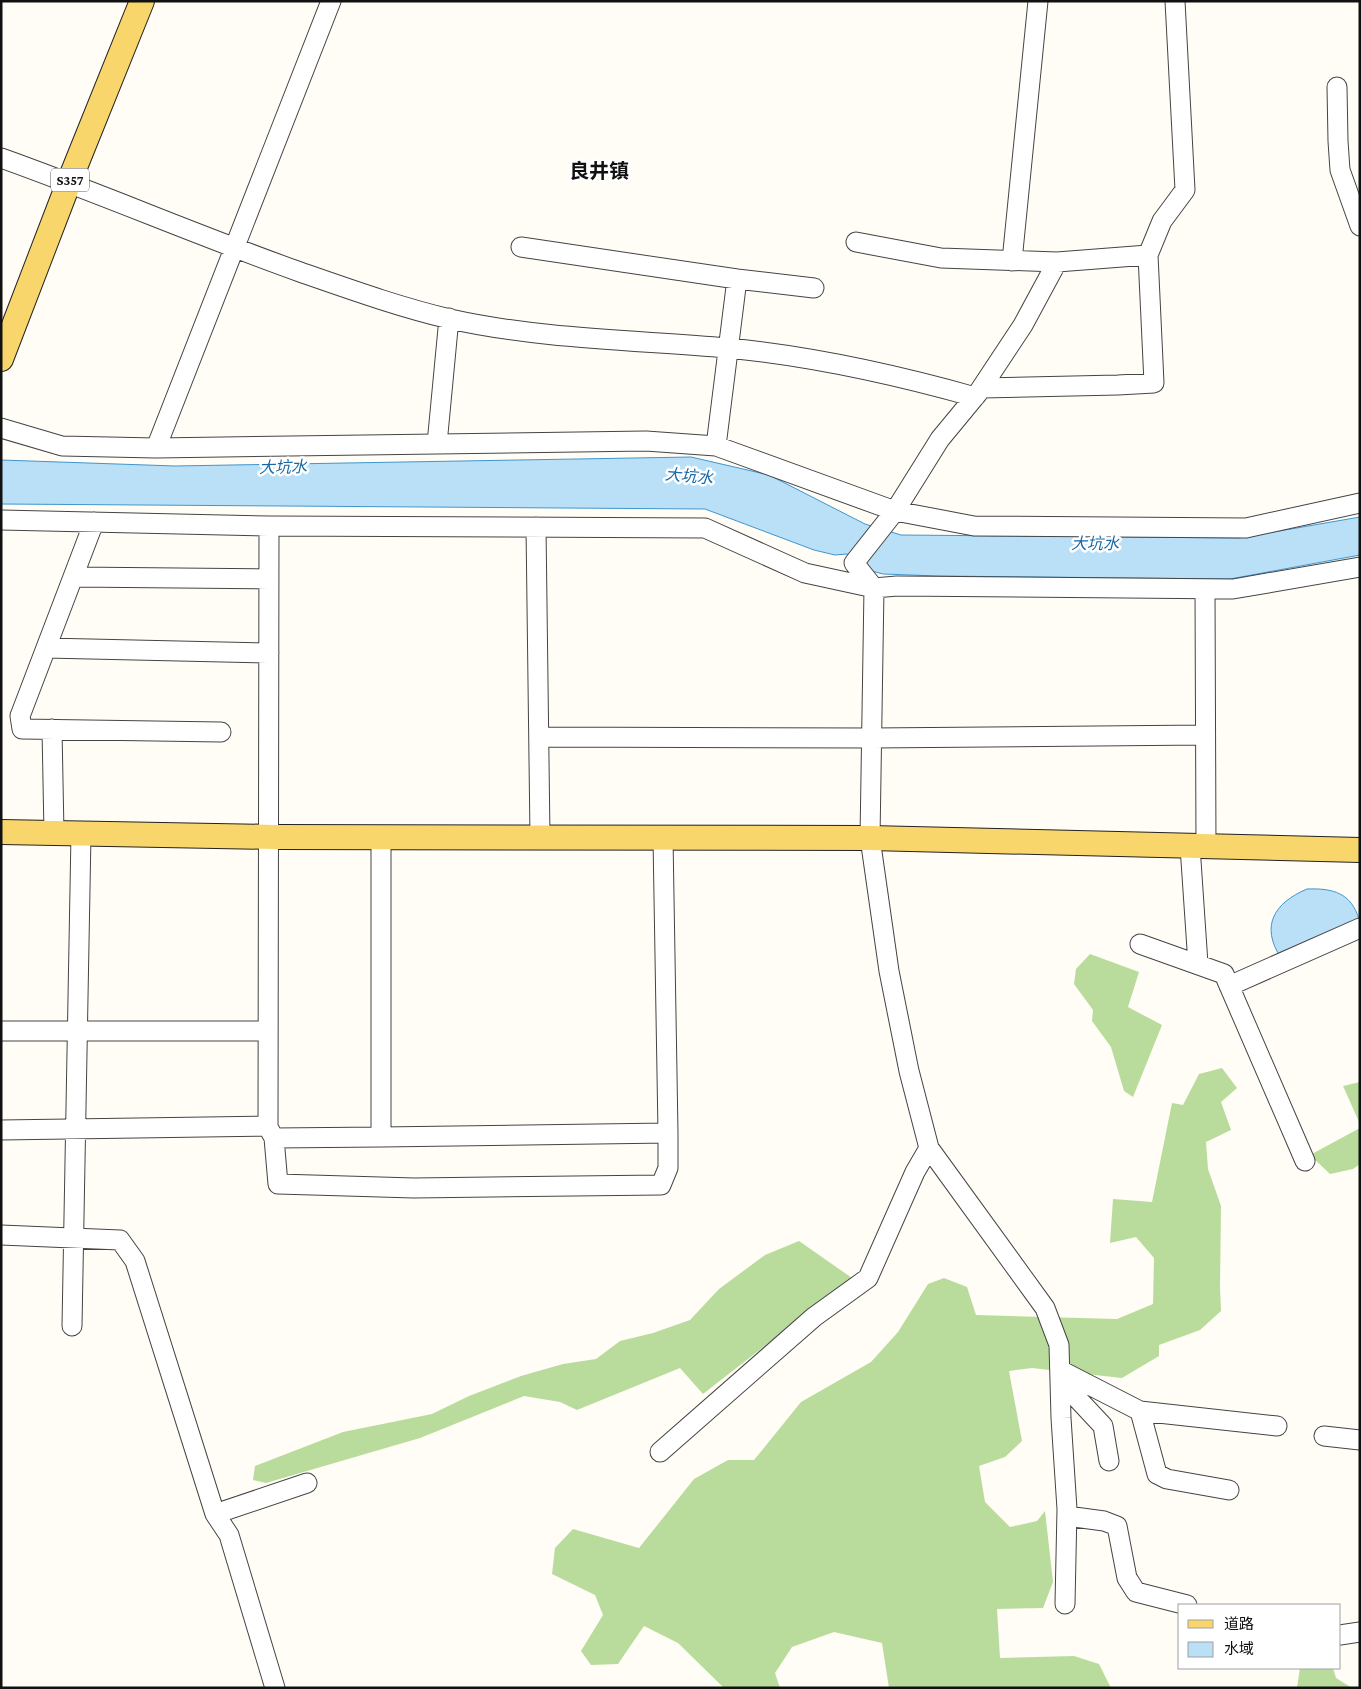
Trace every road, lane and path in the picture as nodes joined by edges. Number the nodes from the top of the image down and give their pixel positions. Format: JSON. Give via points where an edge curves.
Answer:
{"nodes":[{"id":1,"x":142,"y":1,"type":"edge"},
{"id":2,"x":331,"y":1,"type":"edge"},
{"id":3,"x":1038,"y":1,"type":"edge"},
{"id":4,"x":1175,"y":1,"type":"edge"},
{"id":5,"x":1337,"y":87,"type":"dead end"},
{"id":6,"x":1,"y":158,"type":"edge"},
{"id":7,"x":69,"y":182,"type":"junction"},
{"id":8,"x":1354,"y":189,"type":"edge"},
{"id":9,"x":1360,"y":226,"type":"edge"},
{"id":10,"x":856,"y":242,"type":"dead end"},
{"id":11,"x":522,"y":247,"type":"dead end"},
{"id":12,"x":234,"y":248,"type":"junction"},
{"id":13,"x":1148,"y":255,"type":"junction"},
{"id":14,"x":1012,"y":260,"type":"junction"},
{"id":15,"x":1057,"y":262,"type":"junction"},
{"id":16,"x":737,"y":279,"type":"junction"},
{"id":17,"x":814,"y":288,"type":"dead end"},
{"id":18,"x":449,"y":318,"type":"junction"},
{"id":19,"x":728,"y":348,"type":"junction"},
{"id":20,"x":1,"y":359,"type":"edge"},
{"id":21,"x":978,"y":393,"type":"junction"},
{"id":22,"x":1,"y":428,"type":"edge"},
{"id":23,"x":437,"y":444,"type":"junction"},
{"id":24,"x":716,"y":446,"type":"junction"},
{"id":25,"x":156,"y":448,"type":"junction"},
{"id":26,"x":1360,"y":503,"type":"edge"},
{"id":27,"x":895,"y":511,"type":"junction"},
{"id":28,"x":1,"y":520,"type":"edge"},
{"id":29,"x":94,"y":522,"type":"junction"},
{"id":30,"x":269,"y":526,"type":"junction"},
{"id":31,"x":536,"y":527,"type":"junction"},
{"id":32,"x":1360,"y":567,"type":"edge"},
{"id":33,"x":74,"y":577,"type":"junction"},
{"id":34,"x":269,"y":579,"type":"junction"},
{"id":35,"x":874,"y":588,"type":"junction"},
{"id":36,"x":1205,"y":589,"type":"junction"},
{"id":37,"x":46,"y":648,"type":"junction"},
{"id":38,"x":269,"y":653,"type":"junction"},
{"id":39,"x":52,"y":729,"type":"junction"},
{"id":40,"x":221,"y":732,"type":"dead end"},
{"id":41,"x":1204,"y":736,"type":"junction"},
{"id":42,"x":539,"y":737,"type":"junction"},
{"id":43,"x":872,"y":738,"type":"junction"},
{"id":44,"x":1,"y":832,"type":"edge"},
{"id":45,"x":54,"y":833,"type":"junction"},
{"id":46,"x":81,"y":834,"type":"junction"},
{"id":47,"x":268,"y":837,"type":"junction"},
{"id":48,"x":381,"y":837,"type":"junction"},
{"id":49,"x":540,"y":837,"type":"junction"},
{"id":50,"x":663,"y":838,"type":"junction"},
{"id":51,"x":870,"y":838,"type":"junction"},
{"id":52,"x":1198,"y":846,"type":"junction"},
{"id":53,"x":1360,"y":850,"type":"edge"},
{"id":54,"x":1360,"y":928,"type":"edge"},
{"id":55,"x":1140,"y":944,"type":"dead end"},
{"id":56,"x":1198,"y":964,"type":"junction"},
{"id":57,"x":1229,"y":986,"type":"junction"},
{"id":58,"x":1,"y":1031,"type":"edge"},
{"id":59,"x":78,"y":1031,"type":"junction"},
{"id":60,"x":268,"y":1031,"type":"junction"},
{"id":61,"x":76,"y":1128,"type":"junction"},
{"id":62,"x":1,"y":1130,"type":"edge"},
{"id":63,"x":271,"y":1132,"type":"junction"},
{"id":64,"x":668,"y":1133,"type":"junction"},
{"id":65,"x":381,"y":1137,"type":"junction"},
{"id":66,"x":929,"y":1148,"type":"junction"},
{"id":67,"x":1305,"y":1161,"type":"dead end"},
{"id":68,"x":1,"y":1235,"type":"edge"},
{"id":69,"x":74,"y":1238,"type":"junction"},
{"id":70,"x":72,"y":1326,"type":"dead end"},
{"id":71,"x":1060,"y":1375,"type":"junction"},
{"id":72,"x":1140,"y":1411,"type":"junction"},
{"id":73,"x":1277,"y":1426,"type":"dead end"},
{"id":74,"x":1324,"y":1436,"type":"dead end"},
{"id":75,"x":1360,"y":1440,"type":"edge"},
{"id":76,"x":660,"y":1452,"type":"dead end"},
{"id":77,"x":1109,"y":1462,"type":"dead end"},
{"id":78,"x":307,"y":1483,"type":"dead end"},
{"id":79,"x":1229,"y":1490,"type":"dead end"},
{"id":80,"x":215,"y":1514,"type":"junction"},
{"id":81,"x":1067,"y":1516,"type":"junction"},
{"id":82,"x":1065,"y":1604,"type":"dead end"},
{"id":83,"x":1183,"y":1604,"type":"edge"},
{"id":84,"x":1360,"y":1632,"type":"edge"},
{"id":85,"x":1341,"y":1635,"type":"edge"},
{"id":86,"x":275,"y":1688,"type":"edge"}],
"edges":[{"from":1,"to":7,"type":"main road","number":"S357"},
{"from":2,"to":12,"type":"street"},
{"from":3,"to":14,"type":"street"},
{"from":4,"to":13,"type":"street","via":[[1185,190],[1162,222]]},
{"from":5,"to":8,"type":"street","via":[[1340,170]]},
{"from":6,"to":7,"type":"street"},
{"from":7,"to":12,"type":"street"},
{"from":7,"to":20,"type":"main road","number":"S357"},
{"from":8,"to":9,"type":"street"},
{"from":10,"to":14,"type":"street","via":[[941,258]]},
{"from":11,"to":16,"type":"street"},
{"from":12,"to":18,"type":"street","via":[[367,296]]},
{"from":12,"to":25,"type":"street"},
{"from":13,"to":15,"type":"street"},
{"from":13,"to":21,"type":"street","via":[[1154,383]]},
{"from":14,"to":15,"type":"street"},
{"from":15,"to":21,"type":"street","via":[[1022,325]]},
{"from":16,"to":17,"type":"street"},
{"from":16,"to":19,"type":"street"},
{"from":18,"to":19,"type":"street","via":[[510,330]]},
{"from":18,"to":23,"type":"street"},
{"from":19,"to":21,"type":"street","via":[[797,356]]},
{"from":19,"to":24,"type":"street"},
{"from":21,"to":27,"type":"street","via":[[940,439]]},
{"from":22,"to":25,"type":"street","via":[[62,446]]},
{"from":23,"to":24,"type":"street","via":[[646,441]]},
{"from":23,"to":25,"type":"street"},
{"from":24,"to":27,"type":"street"},
{"from":26,"to":27,"type":"street","via":[[1246,528],[974,526]]},
{"from":27,"to":35,"type":"street","via":[[854,563]]},
{"from":28,"to":29,"type":"street"},
{"from":29,"to":30,"type":"street"},
{"from":29,"to":33,"type":"street"},
{"from":30,"to":31,"type":"street"},
{"from":30,"to":34,"type":"street"},
{"from":31,"to":35,"type":"street","via":[[705,528],[804,573]]},
{"from":31,"to":42,"type":"street"},
{"from":32,"to":36,"type":"street","via":[[1233,589]]},
{"from":33,"to":34,"type":"street"},
{"from":33,"to":37,"type":"street"},
{"from":34,"to":38,"type":"street"},
{"from":35,"to":36,"type":"street"},
{"from":35,"to":43,"type":"street"},
{"from":36,"to":41,"type":"street"},
{"from":37,"to":38,"type":"street"},
{"from":37,"to":39,"type":"street","via":[[20,716],[22,728]]},
{"from":38,"to":47,"type":"street"},
{"from":39,"to":40,"type":"street"},
{"from":39,"to":45,"type":"street"},
{"from":41,"to":43,"type":"street"},
{"from":41,"to":52,"type":"street"},
{"from":42,"to":43,"type":"street"},
{"from":42,"to":49,"type":"street"},
{"from":43,"to":51,"type":"street"},
{"from":44,"to":45,"type":"main road"},
{"from":45,"to":46,"type":"main road"},
{"from":46,"to":47,"type":"main road"},
{"from":46,"to":59,"type":"street"},
{"from":47,"to":48,"type":"main road"},
{"from":47,"to":60,"type":"street"},
{"from":48,"to":49,"type":"main road"},
{"from":48,"to":65,"type":"street"},
{"from":49,"to":50,"type":"main road"},
{"from":50,"to":51,"type":"main road"},
{"from":50,"to":64,"type":"street"},
{"from":51,"to":52,"type":"main road"},
{"from":51,"to":66,"type":"street","via":[[888,971]]},
{"from":52,"to":53,"type":"main road"},
{"from":52,"to":56,"type":"street"},
{"from":54,"to":57,"type":"street"},
{"from":55,"to":56,"type":"street"},
{"from":56,"to":57,"type":"street","via":[[1224,974]]},
{"from":57,"to":67,"type":"street"},
{"from":58,"to":59,"type":"street"},
{"from":59,"to":60,"type":"street"},
{"from":59,"to":61,"type":"street"},
{"from":60,"to":63,"type":"street"},
{"from":61,"to":62,"type":"street"},
{"from":61,"to":63,"type":"street"},
{"from":61,"to":69,"type":"street"},
{"from":63,"to":64,"type":"street","via":[[278,1184],[414,1188],[661,1185],[668,1168]]},
{"from":63,"to":65,"type":"street"},
{"from":64,"to":65,"type":"street"},
{"from":66,"to":71,"type":"street","via":[[1045,1308],[1059,1345]]},
{"from":66,"to":76,"type":"street","via":[[868,1278],[814,1317]]},
{"from":68,"to":69,"type":"street"},
{"from":69,"to":70,"type":"street"},
{"from":69,"to":80,"type":"street","via":[[120,1240],[135,1261]]},
{"from":71,"to":72,"type":"street"},
{"from":71,"to":77,"type":"street","via":[[1103,1426]]},
{"from":71,"to":81,"type":"street"},
{"from":72,"to":73,"type":"street"},
{"from":72,"to":79,"type":"street","via":[[1157,1474],[1167,1479]]},
{"from":74,"to":75,"type":"street"},
{"from":78,"to":80,"type":"street"},
{"from":80,"to":86,"type":"street","via":[[229,1536]]},
{"from":81,"to":82,"type":"street"},
{"from":81,"to":83,"type":"street","via":[[1117,1526],[1127,1578],[1136,1592]]},
{"from":84,"to":85,"type":"street"}]}
